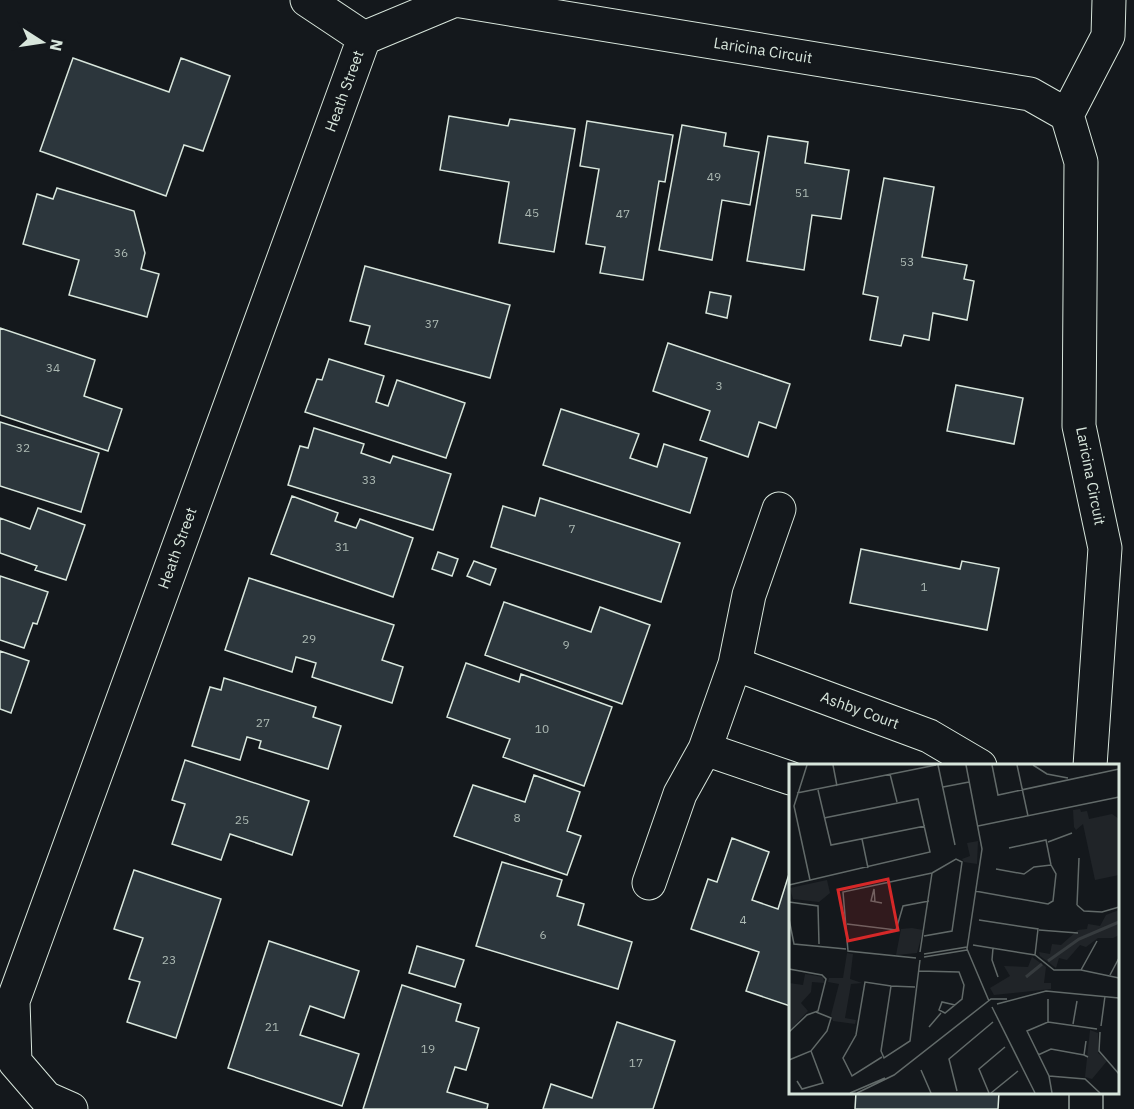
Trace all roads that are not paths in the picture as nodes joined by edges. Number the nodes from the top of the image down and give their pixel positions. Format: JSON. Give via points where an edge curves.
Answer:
{"nodes":[{"id":1,"x":307,"y":0,"type":"edge"},
{"id":2,"x":455,"y":0,"type":"edge"},
{"id":3,"x":1108,"y":0,"type":"edge"},
{"id":4,"x":364,"y":38,"type":"junction"},
{"id":5,"x":1067,"y":115,"type":"junction"},
{"id":6,"x":779,"y":509,"type":"dead end"},
{"id":7,"x":735,"y":664,"type":"junction"},
{"id":8,"x":705,"y":749,"type":"junction"},
{"id":9,"x":978,"y":764,"type":"edge"},
{"id":10,"x":1090,"y":764,"type":"edge"},
{"id":11,"x":789,"y":778,"type":"edge"},
{"id":12,"x":649,"y":883,"type":"dead end"},
{"id":13,"x":8,"y":1064,"type":"edge"},
{"id":14,"x":71,"y":1109,"type":"edge"}],
"edges":[{"from":1,"to":4,"type":"street"},
{"from":2,"to":4,"type":"street","name":"Laricina Circuit"},
{"from":2,"to":5,"type":"street","name":"Laricina Circuit","via":[[1030,94]]},
{"from":3,"to":5,"type":"street","via":[[1108,36]]},
{"from":4,"to":13,"type":"street","name":"Heath Street","via":[[12,1001]]},
{"from":5,"to":10,"type":"street","name":"Laricina Circuit","via":[[1081,162],[1079,426],[1105,548]]},
{"from":6,"to":7,"type":"street","via":[[749,595]]},
{"from":7,"to":8,"type":"street"},
{"from":7,"to":9,"type":"street","name":"Ashby Court","via":[[928,736]]},
{"from":8,"to":11,"type":"street"},
{"from":8,"to":12,"type":"street","via":[[680,794]]},
{"from":13,"to":14,"type":"street","name":"Heath Street","via":[[46,1098]]}]}
